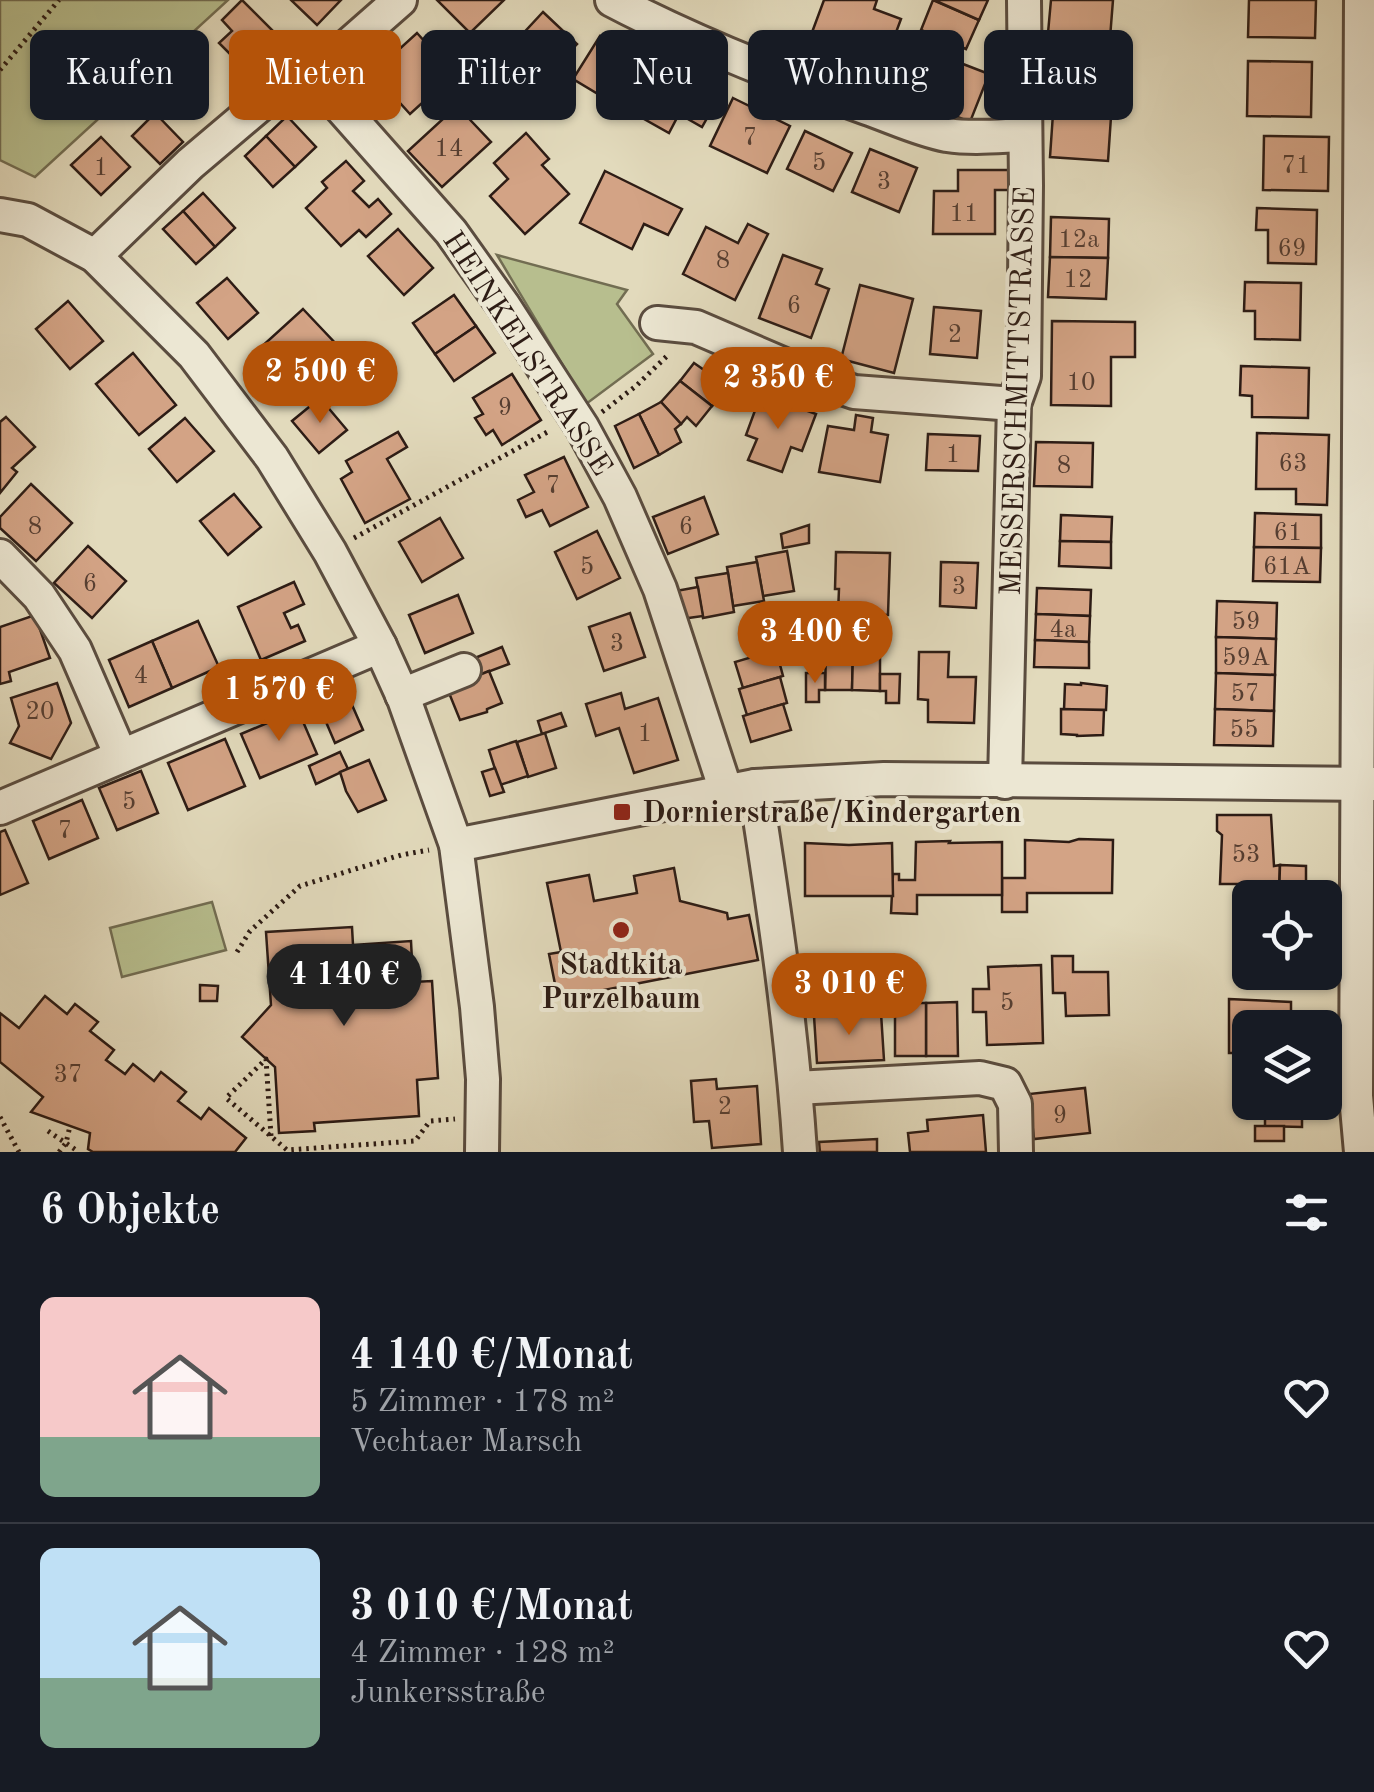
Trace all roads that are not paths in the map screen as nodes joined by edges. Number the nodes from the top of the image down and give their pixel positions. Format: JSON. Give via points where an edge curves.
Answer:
{"nodes":[{"id":1,"x":400,"y":0,"type":"edge"},
{"id":2,"x":612,"y":0,"type":"edge"},
{"id":3,"x":1024,"y":0,"type":"edge"},
{"id":4,"x":1362,"y":0,"type":"edge"},
{"id":5,"x":367,"y":30,"type":"edge"},
{"id":6,"x":242,"y":120,"type":"edge"},
{"id":7,"x":352,"y":120,"type":"edge"},
{"id":8,"x":1024,"y":134,"type":"junction"},
{"id":9,"x":0,"y":215,"type":"edge"},
{"id":10,"x":95,"y":256,"type":"junction"},
{"id":11,"x":657,"y":323,"type":"dead end"},
{"id":12,"x":1014,"y":404,"type":"junction"},
{"id":13,"x":0,"y":556,"type":"edge"},
{"id":14,"x":380,"y":646,"type":"junction"},
{"id":15,"x":464,"y":670,"type":"dead end"},
{"id":16,"x":402,"y":694,"type":"junction"},
{"id":17,"x":121,"y":756,"type":"junction"},
{"id":18,"x":1005,"y":782,"type":"junction"},
{"id":19,"x":1366,"y":784,"type":"edge"},
{"id":20,"x":741,"y":788,"type":"junction"},
{"id":21,"x":0,"y":808,"type":"edge"},
{"id":22,"x":456,"y":846,"type":"junction"},
{"id":23,"x":796,"y":1088,"type":"junction"},
{"id":24,"x":1365,"y":1096,"type":"edge"},
{"id":25,"x":482,"y":1152,"type":"edge"},
{"id":26,"x":800,"y":1152,"type":"edge"},
{"id":27,"x":1016,"y":1152,"type":"edge"},
{"id":28,"x":1360,"y":1152,"type":"edge"}],
"edges":[{"from":1,"to":5,"type":"street"},
{"from":2,"to":8,"type":"street","via":[[722,52],[942,134]]},
{"from":3,"to":8,"type":"street","name":"MESSERSCHMITTSTRASSE"},
{"from":4,"to":19,"type":"street","via":[[1358,351]]},
{"from":6,"to":10,"type":"street"},
{"from":7,"to":20,"type":"street","name":"HEINKELSTRASSE","via":[[451,232],[578,422],[620,497]]},
{"from":8,"to":12,"type":"street","name":"MESSERSCHMITTSTRASSE","via":[[1024,376]]},
{"from":9,"to":10,"type":"street","via":[[28,220]]},
{"from":10,"to":14,"type":"street","via":[[194,356],[272,458]]},
{"from":11,"to":12,"type":"street","via":[[696,327],[854,392]]},
{"from":12,"to":18,"type":"street","name":"MESSERSCHMITTSTRASSE"},
{"from":13,"to":17,"type":"street","via":[[39,596],[76,650]]},
{"from":14,"to":16,"type":"street"},
{"from":14,"to":17,"type":"street"},
{"from":15,"to":16,"type":"street"},
{"from":16,"to":22,"type":"street"},
{"from":17,"to":21,"type":"street"},
{"from":18,"to":19,"type":"street"},
{"from":18,"to":20,"type":"street","via":[[884,778]]},
{"from":19,"to":24,"type":"street"},
{"from":20,"to":22,"type":"street"},
{"from":20,"to":23,"type":"street","name":"HEINKELSTRASSE","via":[[777,930]]},
{"from":22,"to":25,"type":"street","via":[[477,1007]]},
{"from":23,"to":26,"type":"street","name":"HEINKELSTRASSE"},
{"from":23,"to":27,"type":"street","via":[[980,1078],[1005,1084],[1015,1104]]},
{"from":24,"to":28,"type":"street"}]}
